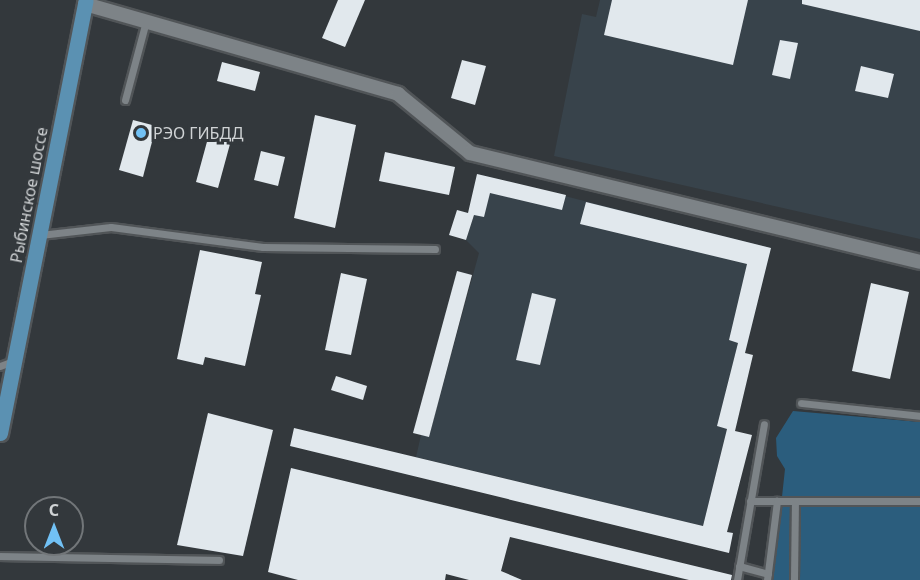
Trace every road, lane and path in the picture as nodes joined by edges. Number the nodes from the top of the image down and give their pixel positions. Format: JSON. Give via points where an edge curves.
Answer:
{"nodes":[{"id":1,"x":86,"y":2,"type":"edge"},
{"id":2,"x":146,"y":21,"type":"junction"},
{"id":3,"x":125,"y":100,"type":"dead end"},
{"id":4,"x":40,"y":235,"type":"junction"},
{"id":5,"x":435,"y":249,"type":"dead end"},
{"id":6,"x":920,"y":262,"type":"edge"},
{"id":7,"x":15,"y":360,"type":"junction"},
{"id":8,"x":0,"y":366,"type":"edge"},
{"id":9,"x":801,"y":403,"type":"dead end"},
{"id":10,"x":920,"y":416,"type":"edge"},
{"id":11,"x":764,"y":424,"type":"dead end"},
{"id":12,"x":0,"y":433,"type":"edge"},
{"id":13,"x":750,"y":501,"type":"junction"},
{"id":14,"x":777,"y":501,"type":"junction"},
{"id":15,"x":795,"y":501,"type":"junction"},
{"id":16,"x":920,"y":501,"type":"edge"},
{"id":17,"x":0,"y":556,"type":"edge"},
{"id":18,"x":219,"y":560,"type":"dead end"},
{"id":19,"x":739,"y":566,"type":"junction"},
{"id":20,"x":767,"y":577,"type":"edge"},
{"id":21,"x":737,"y":580,"type":"edge"},
{"id":22,"x":794,"y":580,"type":"edge"}],
"edges":[{"from":1,"to":2,"type":"street"},
{"from":1,"to":4,"type":"main road","name":"Рыбинское шоссе"},
{"from":2,"to":3,"type":"lane"},
{"from":2,"to":6,"type":"street","via":[[398,94],[470,153]]},
{"from":4,"to":5,"type":"lane","via":[[111,227],[263,247]]},
{"from":4,"to":7,"type":"main road","name":"Рыбинское шоссе"},
{"from":7,"to":8,"type":"lane"},
{"from":7,"to":12,"type":"main road","name":"Рыбинское шоссе"},
{"from":9,"to":10,"type":"lane"},
{"from":11,"to":13,"type":"lane"},
{"from":13,"to":14,"type":"lane"},
{"from":13,"to":19,"type":"lane"},
{"from":14,"to":15,"type":"lane"},
{"from":14,"to":20,"type":"lane"},
{"from":15,"to":16,"type":"lane"},
{"from":15,"to":22,"type":"lane"},
{"from":17,"to":18,"type":"lane"},
{"from":19,"to":20,"type":"lane"},
{"from":19,"to":21,"type":"lane"}]}
